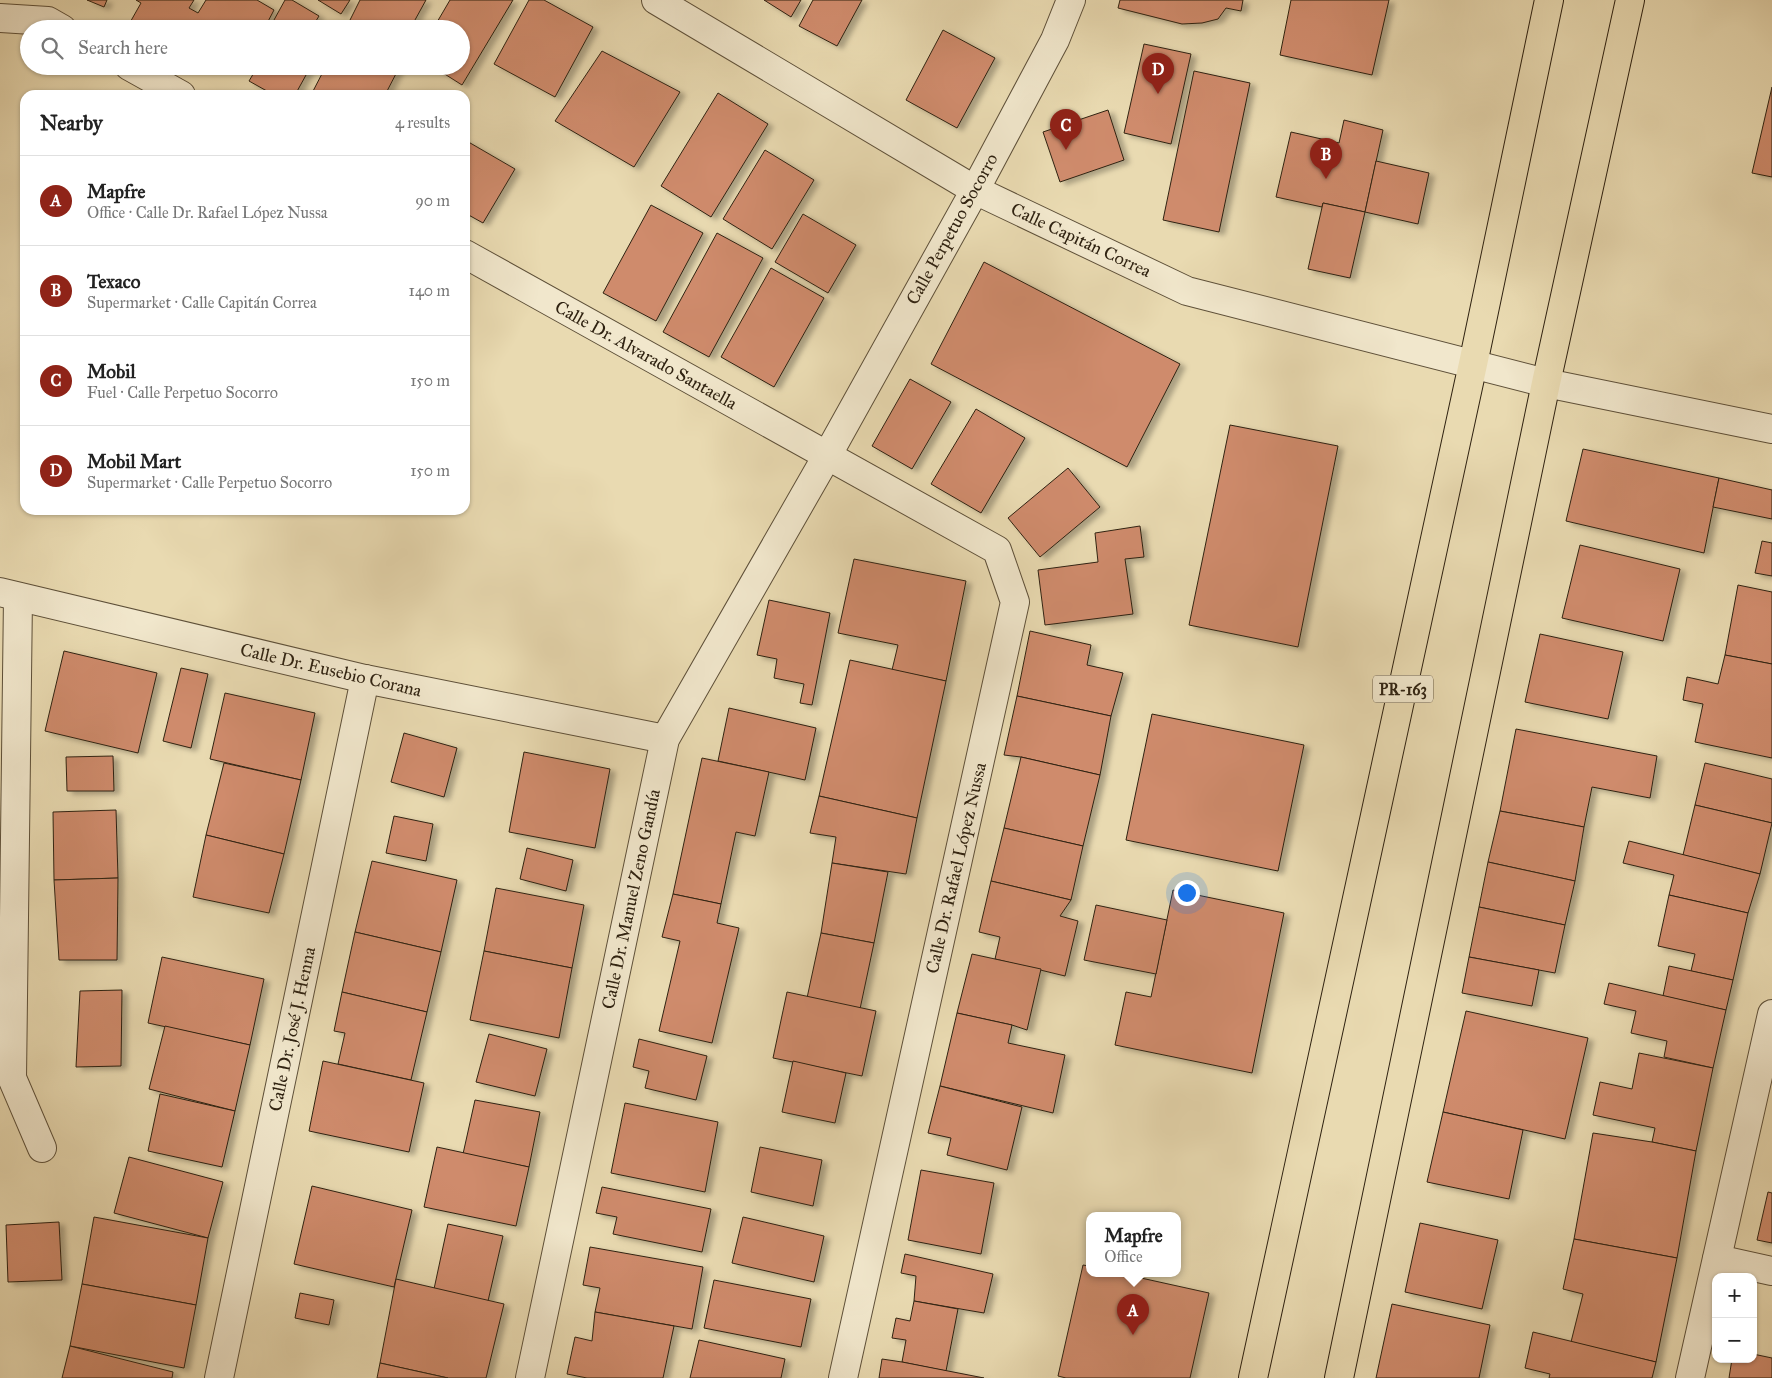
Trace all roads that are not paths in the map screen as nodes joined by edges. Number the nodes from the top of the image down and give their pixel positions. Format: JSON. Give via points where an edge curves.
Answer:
{"nodes":[{"id":1,"x":656,"y":0,"type":"edge"},
{"id":2,"x":1071,"y":0,"type":"edge"},
{"id":3,"x":1549,"y":0,"type":"edge"},
{"id":4,"x":1630,"y":0,"type":"edge"},
{"id":5,"x":0,"y":18,"type":"edge"},
{"id":6,"x":32,"y":20,"type":"edge"},
{"id":7,"x":146,"y":75,"type":"edge"},
{"id":8,"x":172,"y":90,"type":"edge"},
{"id":9,"x":974,"y":190,"type":"junction"},
{"id":10,"x":470,"y":257,"type":"edge"},
{"id":11,"x":1473,"y":364,"type":"junction"},
{"id":12,"x":1546,"y":383,"type":"junction"},
{"id":13,"x":1772,"y":430,"type":"edge"},
{"id":14,"x":827,"y":456,"type":"junction"},
{"id":15,"x":9,"y":594,"type":"edge"},
{"id":16,"x":365,"y":679,"type":"junction"},
{"id":17,"x":665,"y":739,"type":"junction"},
{"id":18,"x":1772,"y":1014,"type":"edge"},
{"id":19,"x":42,"y":1148,"type":"dead end"},
{"id":20,"x":1717,"y":1259,"type":"junction"},
{"id":21,"x":1772,"y":1271,"type":"edge"},
{"id":22,"x":220,"y":1378,"type":"edge"},
{"id":23,"x":530,"y":1378,"type":"edge"},
{"id":24,"x":842,"y":1378,"type":"edge"},
{"id":25,"x":1254,"y":1378,"type":"edge"},
{"id":26,"x":1339,"y":1378,"type":"edge"},
{"id":27,"x":1690,"y":1378,"type":"edge"}],
"edges":[{"from":1,"to":9,"type":"street","name":"Calle Capitán Correa"},
{"from":2,"to":9,"type":"street","name":"Calle Perpetuo Socorro","via":[[1055,40]]},
{"from":3,"to":11,"type":"main road","number":"PR-163"},
{"from":4,"to":12,"type":"main road"},
{"from":5,"to":6,"type":"street"},
{"from":7,"to":8,"type":"street"},
{"from":9,"to":11,"type":"street","name":"Calle Capitán Correa","via":[[1187,291]]},
{"from":9,"to":14,"type":"street","name":"Calle Perpetuo Socorro"},
{"from":10,"to":14,"type":"street","name":"Calle Dr. Alvarado Santaella"},
{"from":11,"to":12,"type":"street","name":"Calle Capitán Correa"},
{"from":11,"to":25,"type":"main road","number":"PR-163"},
{"from":12,"to":13,"type":"street","name":"Calle Capitán Correa"},
{"from":12,"to":26,"type":"main road"},
{"from":14,"to":17,"type":"street","name":"Calle Dr. Manuel Zeno Gandía"},
{"from":14,"to":24,"type":"street","name":"Calle Dr. Rafael López Nussa","via":[[998,550],[1015,602]]},
{"from":15,"to":16,"type":"street","name":"Calle Dr. Eusebio Corana"},
{"from":15,"to":19,"type":"street","via":[[12,1078]]},
{"from":16,"to":17,"type":"street","name":"Calle Dr. Eusebio Corana"},
{"from":16,"to":22,"type":"street","name":"Calle Dr. José J. Henna"},
{"from":17,"to":23,"type":"street","name":"Calle Dr. Manuel Zeno Gandía"},
{"from":18,"to":20,"type":"street"},
{"from":20,"to":21,"type":"street"},
{"from":20,"to":27,"type":"street"}]}
